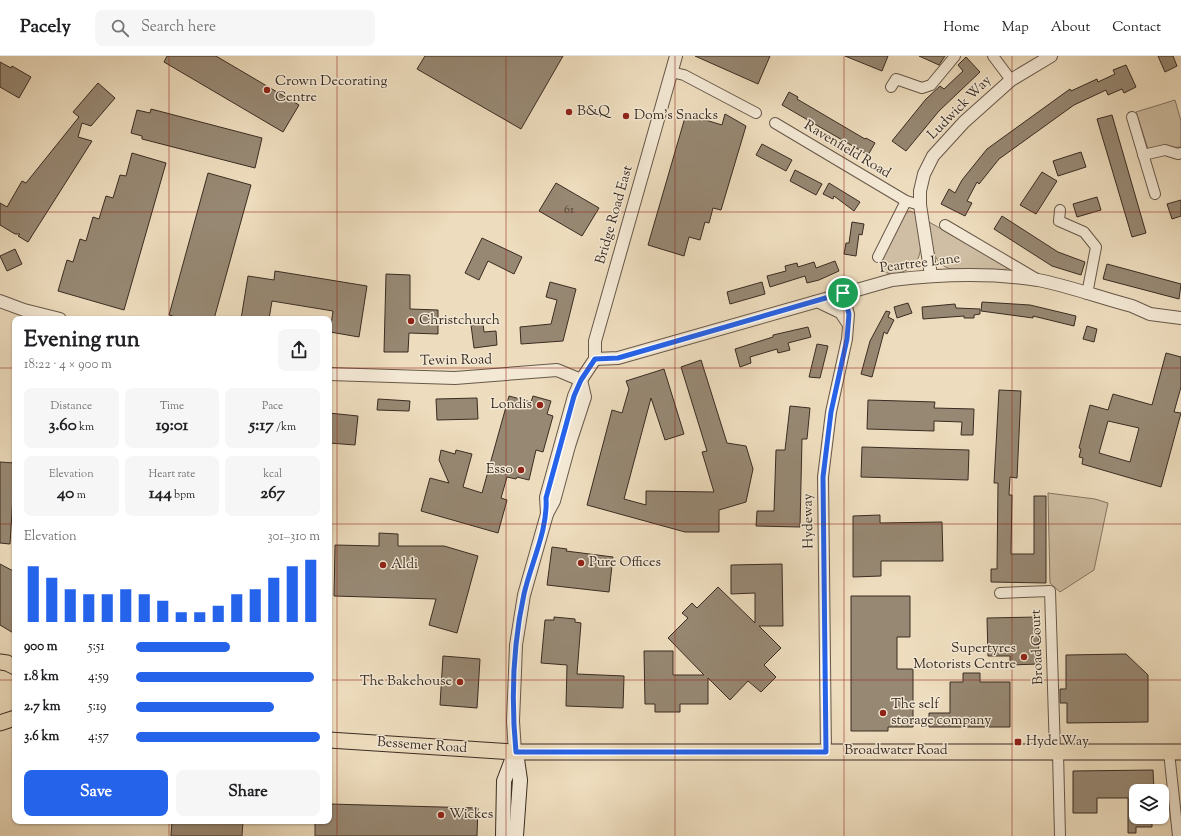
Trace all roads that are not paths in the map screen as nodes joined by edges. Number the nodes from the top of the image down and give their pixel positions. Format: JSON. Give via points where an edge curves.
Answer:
{"nodes":[{"id":1,"x":676,"y":56,"type":"edge"},
{"id":2,"x":955,"y":56,"type":"edge"},
{"id":3,"x":993,"y":56,"type":"edge"},
{"id":4,"x":1051,"y":56,"type":"edge"},
{"id":5,"x":671,"y":72,"type":"junction"},
{"id":6,"x":1011,"y":80,"type":"junction"},
{"id":7,"x":891,"y":87,"type":"dead end"},
{"id":8,"x":756,"y":113,"type":"dead end"},
{"id":9,"x":1132,"y":117,"type":"dead end"},
{"id":10,"x":775,"y":124,"type":"dead end"},
{"id":11,"x":1181,"y":153,"type":"edge"},
{"id":12,"x":1143,"y":155,"type":"junction"},
{"id":13,"x":1155,"y":194,"type":"dead end"},
{"id":14,"x":906,"y":201,"type":"junction"},
{"id":15,"x":920,"y":205,"type":"junction"},
{"id":16,"x":1060,"y":210,"type":"dead end"},
{"id":17,"x":945,"y":225,"type":"dead end"},
{"id":18,"x":878,"y":257,"type":"dead end"},
{"id":19,"x":931,"y":275,"type":"junction"},
{"id":20,"x":1039,"y":280,"type":"junction"},
{"id":21,"x":843,"y":293,"type":"junction"},
{"id":22,"x":1087,"y":294,"type":"junction"},
{"id":23,"x":0,"y":301,"type":"edge"},
{"id":24,"x":815,"y":301,"type":"junction"},
{"id":25,"x":48,"y":316,"type":"edge"},
{"id":26,"x":1181,"y":318,"type":"edge"},
{"id":27,"x":848,"y":325,"type":"junction"},
{"id":28,"x":595,"y":359,"type":"junction"},
{"id":29,"x":332,"y":374,"type":"edge"},
{"id":30,"x":581,"y":380,"type":"junction"},
{"id":31,"x":1000,"y":593,"type":"dead end"},
{"id":32,"x":0,"y":662,"type":"edge"},
{"id":33,"x":12,"y":666,"type":"edge"},
{"id":34,"x":332,"y":740,"type":"edge"},
{"id":35,"x":516,"y":752,"type":"junction"},
{"id":36,"x":826,"y":752,"type":"junction"},
{"id":37,"x":1056,"y":752,"type":"junction"},
{"id":38,"x":1175,"y":752,"type":"edge"},
{"id":39,"x":503,"y":836,"type":"edge"},
{"id":40,"x":516,"y":836,"type":"edge"},
{"id":41,"x":1060,"y":836,"type":"edge"},
{"id":42,"x":1178,"y":836,"type":"edge"}],
"edges":[{"from":1,"to":5,"type":"street","name":"Bridge Road East"},
{"from":2,"to":7,"type":"street","via":[[931,85],[922,88],[896,79]]},
{"from":3,"to":6,"type":"street"},
{"from":4,"to":6,"type":"street","name":"Ludwick Way"},
{"from":5,"to":8,"type":"street","via":[[684,75]]},
{"from":5,"to":28,"type":"street","name":"Bridge Road East","via":[[595,341]]},
{"from":6,"to":15,"type":"street","name":"Ludwick Way","via":[[964,122],[933,156],[924,174]]},
{"from":9,"to":12,"type":"street"},
{"from":10,"to":14,"type":"street","name":"Ravenfield Road"},
{"from":11,"to":12,"type":"street","via":[[1165,150]]},
{"from":12,"to":13,"type":"street"},
{"from":14,"to":15,"type":"street","name":"Ravenfield Road"},
{"from":14,"to":18,"type":"street"},
{"from":15,"to":19,"type":"street","name":"Ludwick Way"},
{"from":16,"to":22,"type":"street","via":[[1059,221],[1084,232],[1096,247]]},
{"from":17,"to":20,"type":"street"},
{"from":19,"to":20,"type":"street","name":"Peartree Lane","via":[[992,274]]},
{"from":19,"to":21,"type":"street","name":"Peartree Lane","via":[[892,280]]},
{"from":20,"to":22,"type":"street","name":"Peartree Lane"},
{"from":21,"to":24,"type":"street","name":"Peartree Lane"},
{"from":21,"to":27,"type":"street","name":"Hydeway","via":[[849,314]]},
{"from":22,"to":26,"type":"street","name":"Peartree Lane","via":[[1132,306],[1150,314]]},
{"from":23,"to":25,"type":"street"},
{"from":24,"to":27,"type":"street","via":[[840,313]]},
{"from":24,"to":28,"type":"street","name":"Peartree Lane","via":[[618,358]]},
{"from":27,"to":36,"type":"street","name":"Hydeway","via":[[831,412],[823,477]]},
{"from":28,"to":30,"type":"street"},
{"from":29,"to":30,"type":"street","name":"Tewin Road","via":[[455,378],[557,370]]},
{"from":30,"to":35,"type":"street","via":[[585,397],[524,595],[516,645],[512,721]]},
{"from":31,"to":37,"type":"street","name":"Broad Court","via":[[1050,591]]},
{"from":32,"to":33,"type":"main road"},
{"from":34,"to":35,"type":"main road","name":"Bessemer Road"},
{"from":35,"to":36,"type":"main road","name":"Broadwater Road"},
{"from":35,"to":39,"type":"main road","via":[[504,781]]},
{"from":35,"to":40,"type":"main road","via":[[520,780]]},
{"from":36,"to":37,"type":"main road","name":"Broadwater Road"},
{"from":37,"to":38,"type":"main road","name":"Broadwater Road"},
{"from":37,"to":41,"type":"street"},
{"from":38,"to":42,"type":"street"}]}
